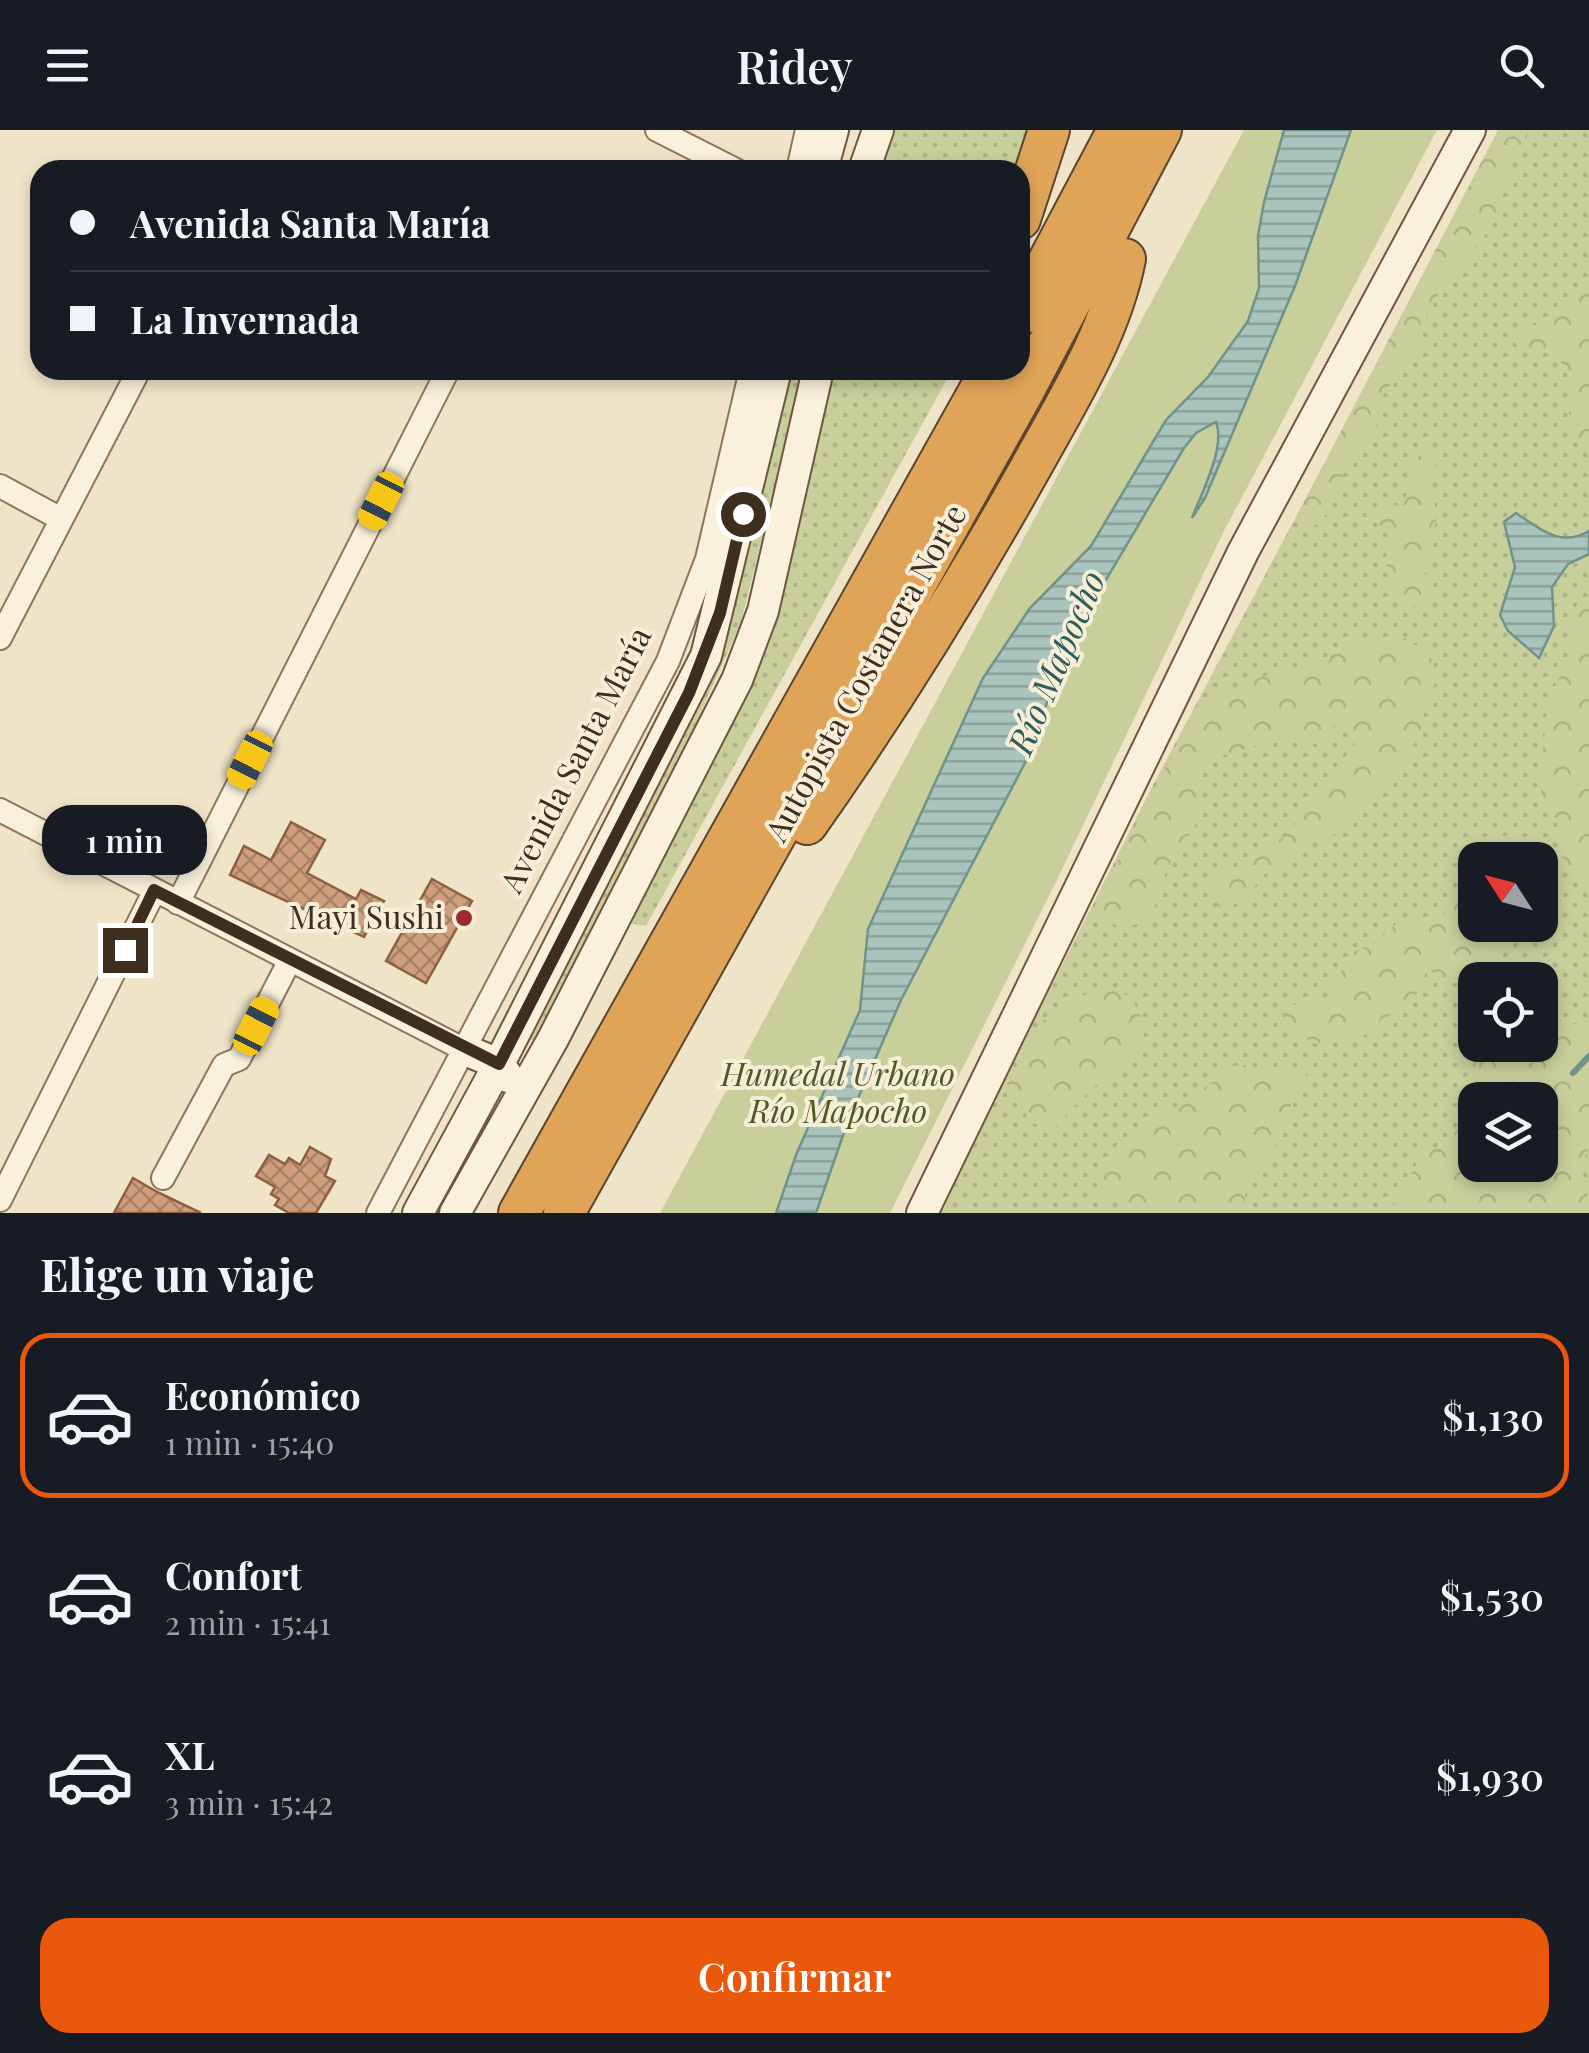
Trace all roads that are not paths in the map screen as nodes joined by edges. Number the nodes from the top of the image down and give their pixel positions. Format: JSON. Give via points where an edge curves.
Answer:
{"nodes":[{"id":1,"x":657,"y":130,"type":"edge"},
{"id":2,"x":808,"y":130,"type":"edge"},
{"id":3,"x":833,"y":130,"type":"edge"},
{"id":4,"x":878,"y":130,"type":"edge"},
{"id":5,"x":1049,"y":130,"type":"edge"},
{"id":6,"x":1118,"y":130,"type":"edge"},
{"id":7,"x":1161,"y":130,"type":"edge"},
{"id":8,"x":1470,"y":130,"type":"edge"},
{"id":9,"x":716,"y":160,"type":"edge"},
{"id":10,"x":800,"y":160,"type":"edge"},
{"id":11,"x":825,"y":160,"type":"edge"},
{"id":12,"x":868,"y":160,"type":"edge"},
{"id":13,"x":1030,"y":188,"type":"edge"},
{"id":14,"x":1125,"y":259,"type":"dead end"},
{"id":15,"x":1030,"y":296,"type":"edge"},
{"id":16,"x":1030,"y":379,"type":"edge"},
{"id":17,"x":133,"y":380,"type":"edge"},
{"id":18,"x":443,"y":380,"type":"edge"},
{"id":19,"x":748,"y":380,"type":"edge"},
{"id":20,"x":774,"y":380,"type":"edge"},
{"id":21,"x":816,"y":380,"type":"edge"},
{"id":22,"x":959,"y":380,"type":"edge"},
{"id":23,"x":985,"y":380,"type":"edge"},
{"id":24,"x":1029,"y":380,"type":"edge"},
{"id":25,"x":0,"y":486,"type":"edge"},
{"id":26,"x":61,"y":520,"type":"junction"},
{"id":27,"x":0,"y":638,"type":"edge"},
{"id":28,"x":840,"y":643,"type":"junction"},
{"id":29,"x":0,"y":810,"type":"edge"},
{"id":30,"x":154,"y":890,"type":"junction"},
{"id":31,"x":178,"y":903,"type":"junction"},
{"id":32,"x":721,"y":932,"type":"junction"},
{"id":33,"x":290,"y":960,"type":"junction"},
{"id":34,"x":465,"y":1050,"type":"junction"},
{"id":35,"x":499,"y":1064,"type":"junction"},
{"id":36,"x":474,"y":1110,"type":"junction"},
{"id":37,"x":501,"y":1134,"type":"junction"},
{"id":38,"x":163,"y":1178,"type":"dead end"},
{"id":39,"x":0,"y":1200,"type":"edge"},
{"id":40,"x":378,"y":1213,"type":"edge"},
{"id":41,"x":418,"y":1213,"type":"edge"},
{"id":42,"x":455,"y":1213,"type":"edge"},
{"id":43,"x":519,"y":1213,"type":"edge"},
{"id":44,"x":564,"y":1213,"type":"edge"},
{"id":45,"x":922,"y":1213,"type":"edge"}],
"edges":[{"from":1,"to":9,"type":"street"},
{"from":2,"to":10,"type":"street"},
{"from":3,"to":11,"type":"main road"},
{"from":4,"to":12,"type":"main road"},
{"from":5,"to":13,"type":"highway"},
{"from":6,"to":15,"type":"highway"},
{"from":7,"to":16,"type":"highway","name":"Autopista Costanera Norte"},
{"from":8,"to":45,"type":"main road","via":[[1251,535]]},
{"from":14,"to":32,"type":"highway","via":[[1095,348],[921,658],[808,823]]},
{"from":17,"to":26,"type":"street"},
{"from":18,"to":31,"type":"street"},
{"from":19,"to":34,"type":"street","name":"Avenida Santa María","via":[[690,610]]},
{"from":20,"to":35,"type":"main road","via":[[706,656]]},
{"from":21,"to":37,"type":"main road","via":[[751,646]]},
{"from":22,"to":28,"type":"highway"},
{"from":23,"to":28,"type":"highway","name":"Autopista Costanera Norte"},
{"from":24,"to":32,"type":"highway","name":"Autopista Costanera Norte"},
{"from":25,"to":26,"type":"street"},
{"from":26,"to":27,"type":"street"},
{"from":28,"to":43,"type":"highway","name":"Autopista Costanera Norte"},
{"from":29,"to":30,"type":"street"},
{"from":30,"to":31,"type":"street"},
{"from":30,"to":39,"type":"street"},
{"from":31,"to":33,"type":"street"},
{"from":32,"to":44,"type":"highway","name":"Autopista Costanera Norte"},
{"from":33,"to":34,"type":"street"},
{"from":33,"to":38,"type":"street","via":[[239,1059],[224,1064]]},
{"from":34,"to":35,"type":"main road"},
{"from":34,"to":36,"type":"main road"},
{"from":34,"to":40,"type":"street","name":"Avenida Santa María"},
{"from":35,"to":36,"type":"main road"},
{"from":35,"to":37,"type":"main road","via":[[510,1084]]},
{"from":36,"to":41,"type":"main road"},
{"from":37,"to":42,"type":"main road"}]}
